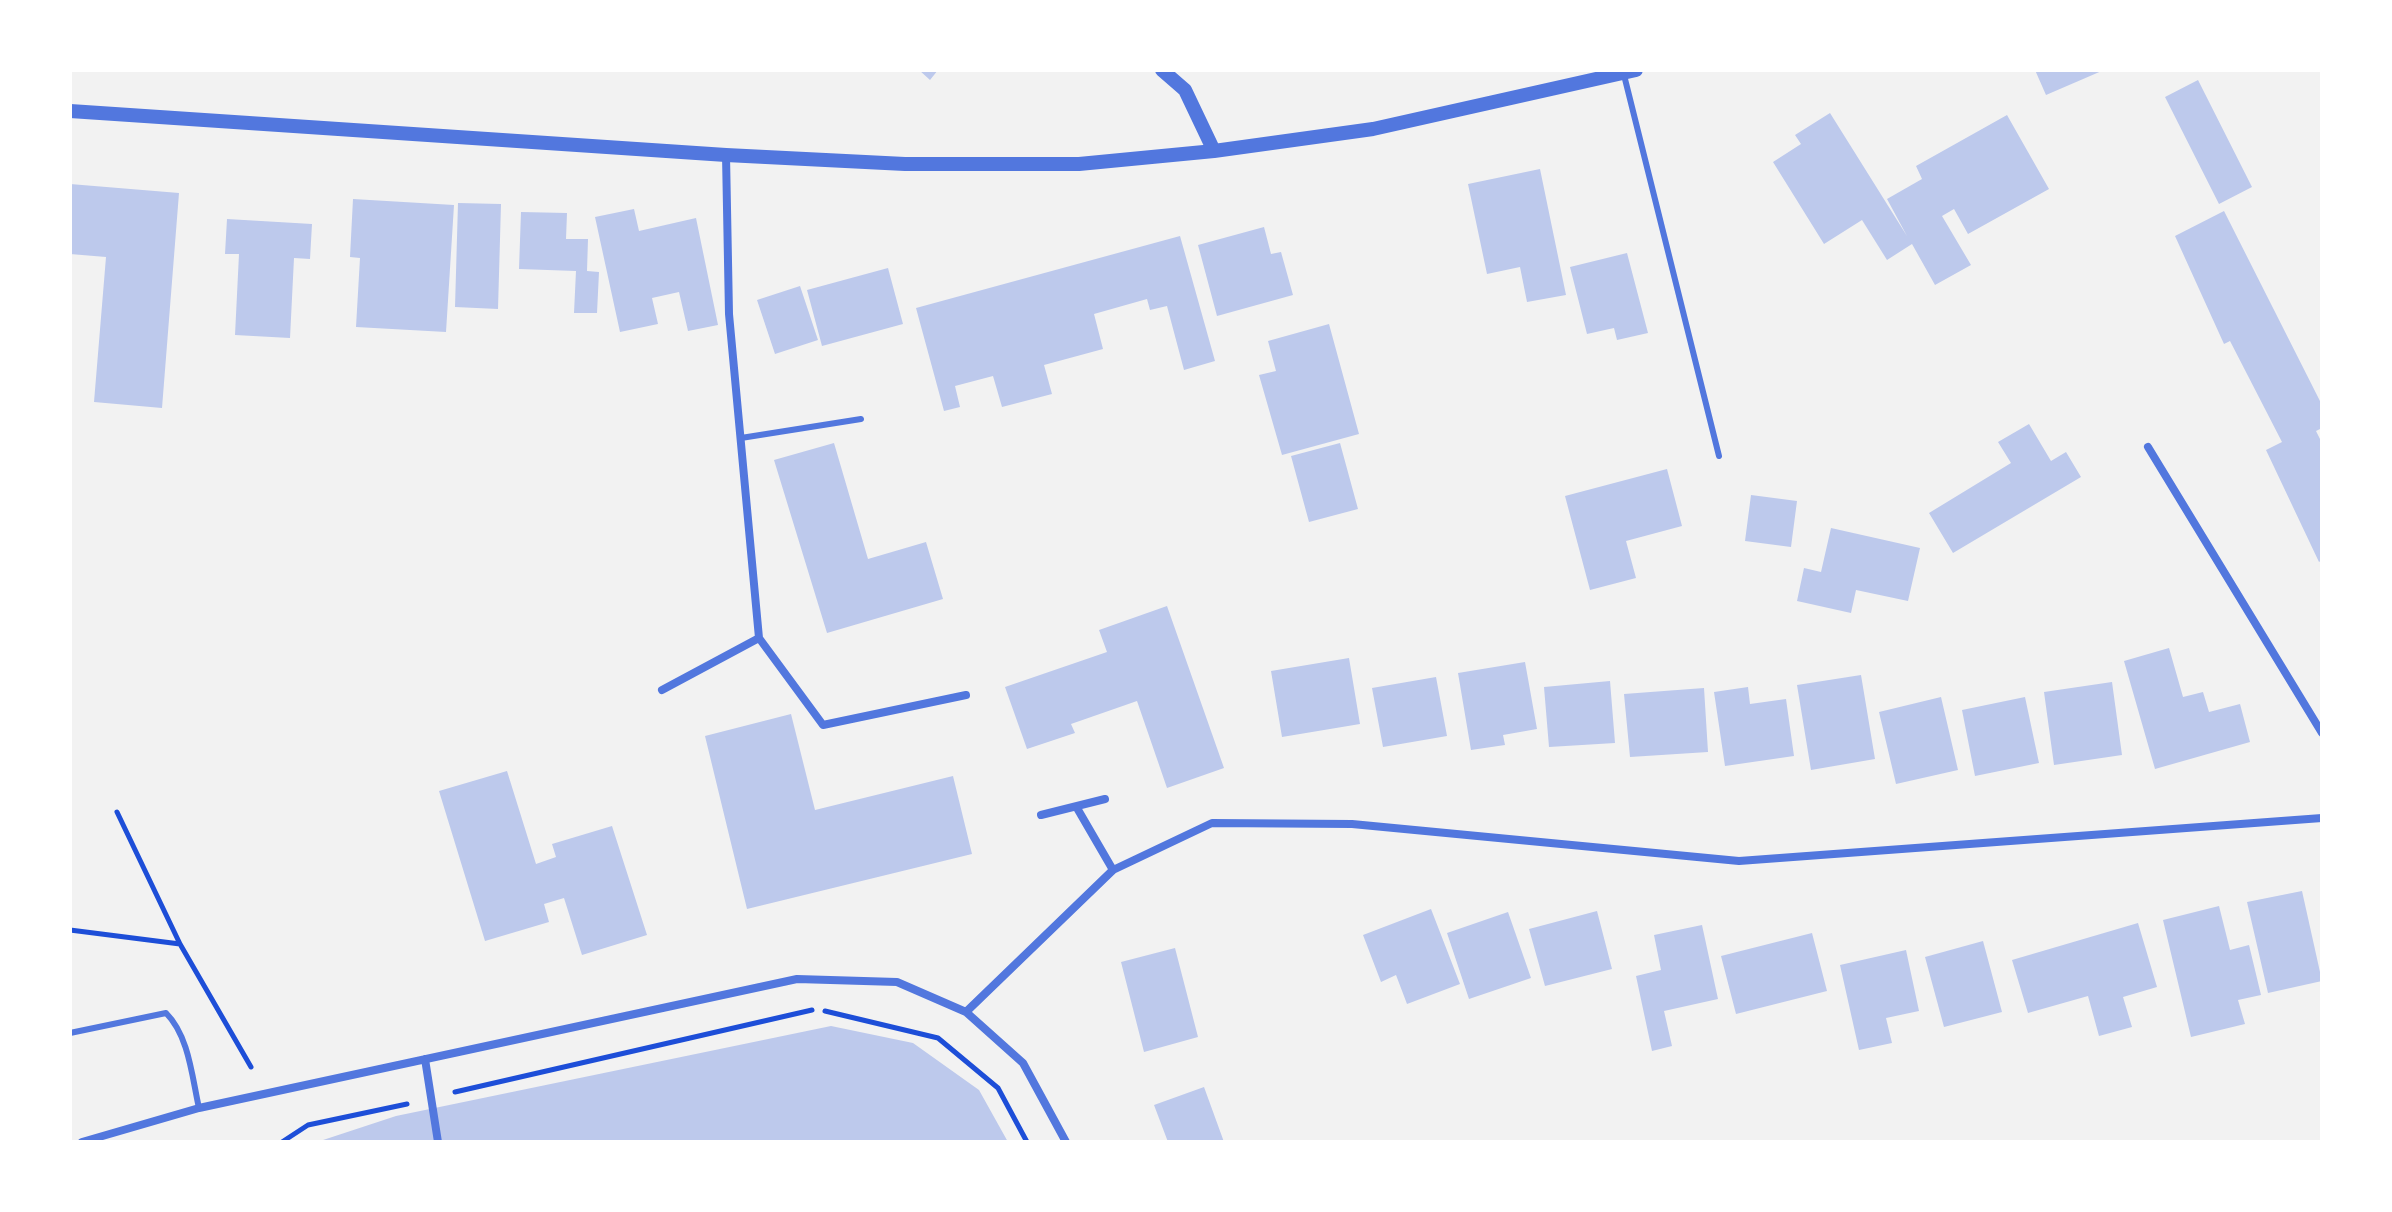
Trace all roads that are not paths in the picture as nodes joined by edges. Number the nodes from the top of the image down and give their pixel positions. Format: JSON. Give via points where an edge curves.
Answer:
{"nodes":[{"id":1,"x":1162,"y":70,"type":"edge"},
{"id":2,"x":1630,"y":72,"type":"edge"},
{"id":3,"x":70,"y":111,"type":"edge"},
{"id":4,"x":1214,"y":151,"type":"junction"},
{"id":5,"x":726,"y":155,"type":"junction"},
{"id":6,"x":861,"y":419,"type":"dead end"},
{"id":7,"x":741,"y":438,"type":"junction"},
{"id":8,"x":2148,"y":447,"type":"dead end"},
{"id":9,"x":1719,"y":456,"type":"dead end"},
{"id":10,"x":759,"y":638,"type":"junction"},
{"id":11,"x":662,"y":690,"type":"dead end"},
{"id":12,"x":966,"y":695,"type":"dead end"},
{"id":13,"x":2322,"y":733,"type":"edge"},
{"id":14,"x":1105,"y":799,"type":"dead end"},
{"id":15,"x":1077,"y":808,"type":"junction"},
{"id":16,"x":1041,"y":815,"type":"dead end"},
{"id":17,"x":2322,"y":818,"type":"edge"},
{"id":18,"x":1113,"y":870,"type":"junction"},
{"id":19,"x":966,"y":1012,"type":"junction"},
{"id":20,"x":70,"y":1033,"type":"edge"},
{"id":21,"x":425,"y":1059,"type":"junction"},
{"id":22,"x":199,"y":1108,"type":"junction"},
{"id":23,"x":82,"y":1142,"type":"edge"},
{"id":24,"x":438,"y":1142,"type":"edge"},
{"id":25,"x":1066,"y":1142,"type":"edge"}],
"edges":[{"from":1,"to":4,"type":"street","via":[[1185,90]]},
{"from":2,"to":4,"type":"street","via":[[1373,129]]},
{"from":2,"to":9,"type":"lane"},
{"from":3,"to":5,"type":"street"},
{"from":4,"to":5,"type":"street","via":[[1079,164],[905,164]]},
{"from":5,"to":7,"type":"street","via":[[729,314]]},
{"from":6,"to":7,"type":"lane"},
{"from":7,"to":10,"type":"street"},
{"from":8,"to":13,"type":"street"},
{"from":10,"to":11,"type":"street"},
{"from":10,"to":12,"type":"street","via":[[823,725]]},
{"from":14,"to":15,"type":"street"},
{"from":15,"to":16,"type":"street"},
{"from":15,"to":18,"type":"street"},
{"from":17,"to":18,"type":"street","via":[[1739,861],[1352,824],[1212,823]]},
{"from":18,"to":19,"type":"street"},
{"from":19,"to":21,"type":"street","via":[[897,982],[797,979]]},
{"from":19,"to":25,"type":"street","via":[[1023,1063]]},
{"from":20,"to":22,"type":"lane","via":[[166,1013],[185,1047]]},
{"from":21,"to":22,"type":"street"},
{"from":21,"to":24,"type":"street"},
{"from":22,"to":23,"type":"street"}]}
